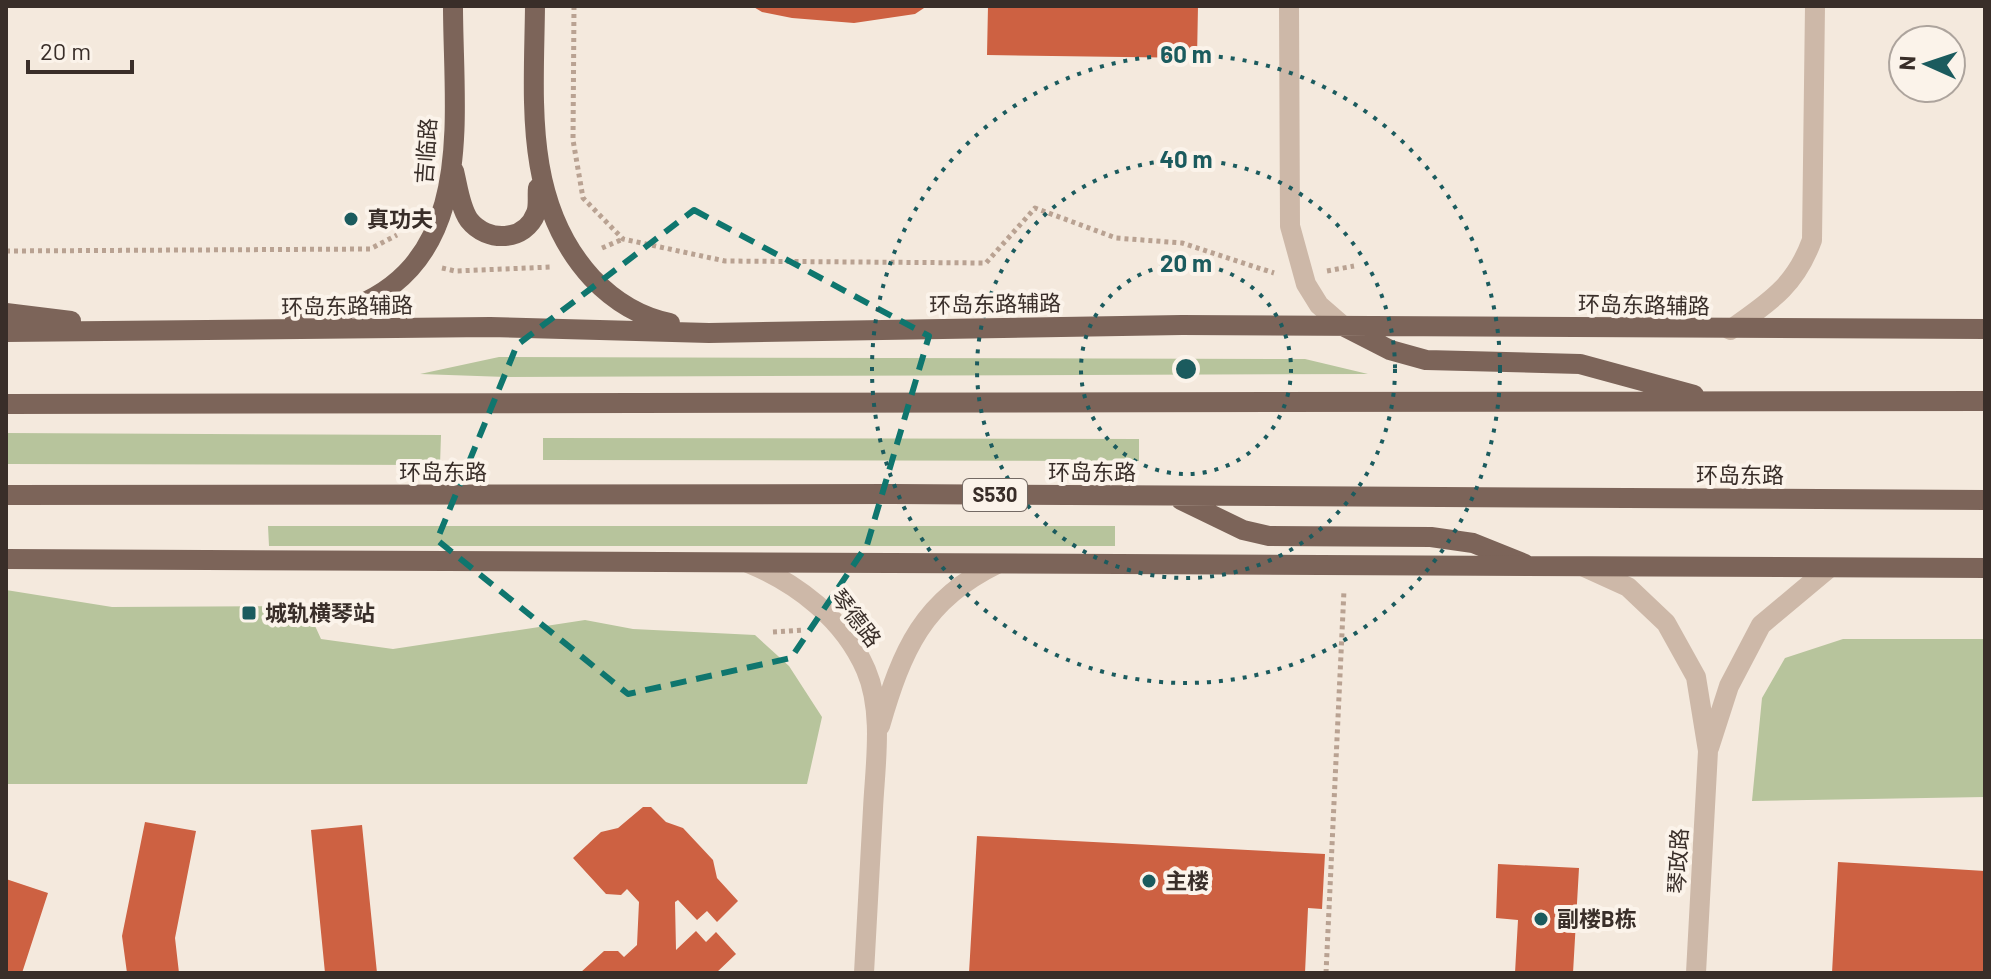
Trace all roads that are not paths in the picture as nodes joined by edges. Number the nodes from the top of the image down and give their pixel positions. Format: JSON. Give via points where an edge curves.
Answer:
{"nodes":[{"id":1,"x":453,"y":6,"type":"edge"},
{"id":2,"x":524,"y":6,"type":"edge"},
{"id":3,"x":535,"y":6,"type":"edge"},
{"id":4,"x":1289,"y":6,"type":"edge"},
{"id":5,"x":1815,"y":6,"type":"edge"},
{"id":6,"x":534,"y":79,"type":"junction"},
{"id":7,"x":453,"y":164,"type":"junction"},
{"id":8,"x":538,"y":166,"type":"junction"},
{"id":9,"x":6,"y":313,"type":"edge"},
{"id":10,"x":1342,"y":325,"type":"junction"},
{"id":11,"x":1985,"y":329,"type":"edge"},
{"id":12,"x":1730,"y":330,"type":"junction"},
{"id":13,"x":6,"y":332,"type":"edge"},
{"id":14,"x":171,"y":332,"type":"junction"},
{"id":15,"x":261,"y":332,"type":"junction"},
{"id":16,"x":709,"y":333,"type":"junction"},
{"id":17,"x":1716,"y":401,"type":"junction"},
{"id":18,"x":1985,"y":401,"type":"edge"},
{"id":19,"x":6,"y":404,"type":"edge"},
{"id":20,"x":6,"y":495,"type":"edge"},
{"id":21,"x":1173,"y":496,"type":"junction"},
{"id":22,"x":1985,"y":500,"type":"edge"},
{"id":23,"x":6,"y":559,"type":"edge"},
{"id":24,"x":744,"y":562,"type":"junction"},
{"id":25,"x":997,"y":564,"type":"junction"},
{"id":26,"x":1534,"y":567,"type":"junction"},
{"id":27,"x":1584,"y":567,"type":"junction"},
{"id":28,"x":1829,"y":568,"type":"junction"},
{"id":29,"x":1985,"y":568,"type":"edge"},
{"id":30,"x":876,"y":741,"type":"junction"},
{"id":31,"x":1708,"y":751,"type":"junction"},
{"id":32,"x":864,"y":973,"type":"edge"},
{"id":33,"x":1696,"y":973,"type":"edge"}],
"edges":[{"from":1,"to":7,"type":"main road","name":"吉临路"},
{"from":2,"to":6,"type":"main road"},
{"from":3,"to":6,"type":"main road"},
{"from":4,"to":10,"type":"street","via":[[1290,226],[1302,275],[1319,305]]},
{"from":5,"to":12,"type":"street","via":[[1812,240],[1803,266],[1780,294]]},
{"from":6,"to":8,"type":"main road"},
{"from":7,"to":8,"type":"main road","via":[[468,218],[481,232],[507,238],[526,228],[537,212]]},
{"from":7,"to":15,"type":"main road","name":"吉临路","via":[[435,237],[412,269],[349,309]]},
{"from":8,"to":16,"type":"main road","via":[[558,232],[606,293],[648,319]]},
{"from":9,"to":14,"type":"main road"},
{"from":10,"to":12,"type":"main road","name":"环岛东路辅路"},
{"from":10,"to":16,"type":"main road","name":"环岛东路辅路"},
{"from":10,"to":17,"type":"main road","via":[[1390,350],[1426,360],[1580,364]]},
{"from":11,"to":12,"type":"main road","name":"环岛东路辅路"},
{"from":13,"to":14,"type":"main road","name":"环岛东路辅路"},
{"from":14,"to":15,"type":"main road","name":"环岛东路辅路"},
{"from":15,"to":16,"type":"main road","name":"环岛东路辅路","via":[[490,327]]},
{"from":17,"to":18,"type":"main road"},
{"from":17,"to":19,"type":"main road"},
{"from":20,"to":21,"type":"main road","name":"环岛东路","number":"S530"},
{"from":21,"to":22,"type":"main road","name":"环岛东路","number":"S530"},
{"from":21,"to":26,"type":"main road","via":[[1243,530],[1269,536],[1431,537],[1473,543]]},
{"from":23,"to":24,"type":"main road"},
{"from":24,"to":25,"type":"main road"},
{"from":24,"to":30,"type":"street","name":"琴德路","via":[[805,592],[839,628],[866,671]]},
{"from":25,"to":26,"type":"main road"},
{"from":25,"to":30,"type":"street","name":"琴德路","via":[[955,588],[917,632]]},
{"from":26,"to":27,"type":"main road"},
{"from":27,"to":28,"type":"main road"},
{"from":27,"to":31,"type":"street","via":[[1628,587],[1666,623],[1696,677]]},
{"from":28,"to":29,"type":"main road"},
{"from":28,"to":31,"type":"street","via":[[1761,625],[1729,686]]},
{"from":30,"to":32,"type":"street","name":"琴德路"},
{"from":31,"to":33,"type":"street","name":"琴政路"}]}
